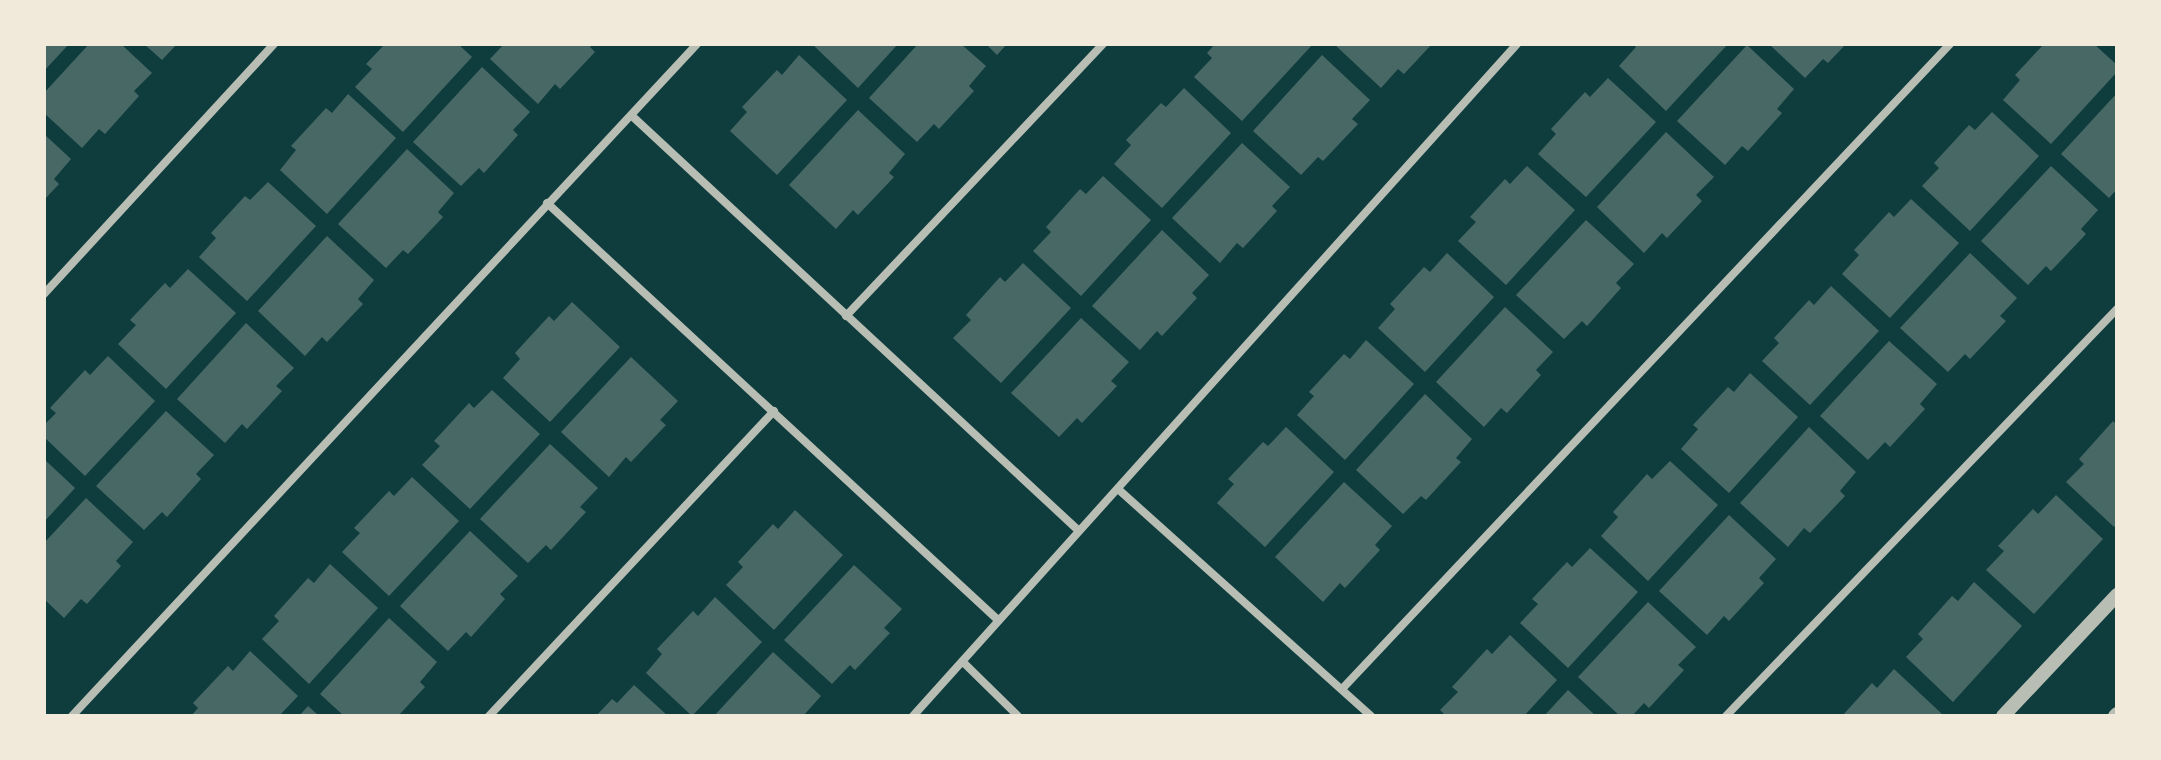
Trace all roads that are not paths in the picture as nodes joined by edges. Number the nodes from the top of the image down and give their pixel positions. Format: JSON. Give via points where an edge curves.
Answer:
{"nodes":[{"id":1,"x":274,"y":44,"type":"edge"},
{"id":2,"x":697,"y":44,"type":"edge"},
{"id":3,"x":1103,"y":44,"type":"edge"},
{"id":4,"x":1517,"y":44,"type":"edge"},
{"id":5,"x":1950,"y":44,"type":"edge"},
{"id":6,"x":631,"y":115,"type":"junction"},
{"id":7,"x":547,"y":203,"type":"junction"},
{"id":8,"x":44,"y":294,"type":"edge"},
{"id":9,"x":2117,"y":309,"type":"edge"},
{"id":10,"x":846,"y":316,"type":"junction"},
{"id":11,"x":774,"y":411,"type":"junction"},
{"id":12,"x":1118,"y":489,"type":"junction"},
{"id":13,"x":1079,"y":531,"type":"junction"},
{"id":14,"x":2117,"y":595,"type":"edge"},
{"id":15,"x":998,"y":620,"type":"junction"},
{"id":16,"x":963,"y":662,"type":"junction"},
{"id":17,"x":1342,"y":689,"type":"junction"},
{"id":18,"x":72,"y":716,"type":"edge"},
{"id":19,"x":489,"y":716,"type":"edge"},
{"id":20,"x":913,"y":716,"type":"edge"},
{"id":21,"x":1018,"y":716,"type":"edge"},
{"id":22,"x":1371,"y":716,"type":"edge"},
{"id":23,"x":1726,"y":716,"type":"edge"},
{"id":24,"x":2003,"y":716,"type":"edge"}],
"edges":[{"from":1,"to":8,"type":"street"},
{"from":2,"to":6,"type":"street"},
{"from":3,"to":10,"type":"street"},
{"from":4,"to":12,"type":"street"},
{"from":5,"to":17,"type":"street"},
{"from":6,"to":7,"type":"street"},
{"from":6,"to":10,"type":"street"},
{"from":7,"to":11,"type":"street"},
{"from":7,"to":18,"type":"street"},
{"from":9,"to":23,"type":"street"},
{"from":10,"to":13,"type":"street"},
{"from":11,"to":15,"type":"street"},
{"from":11,"to":19,"type":"street"},
{"from":12,"to":13,"type":"street"},
{"from":12,"to":17,"type":"street"},
{"from":13,"to":15,"type":"street"},
{"from":14,"to":24,"type":"street"},
{"from":15,"to":16,"type":"street"},
{"from":16,"to":20,"type":"street"},
{"from":16,"to":21,"type":"street"},
{"from":17,"to":22,"type":"street"}]}
